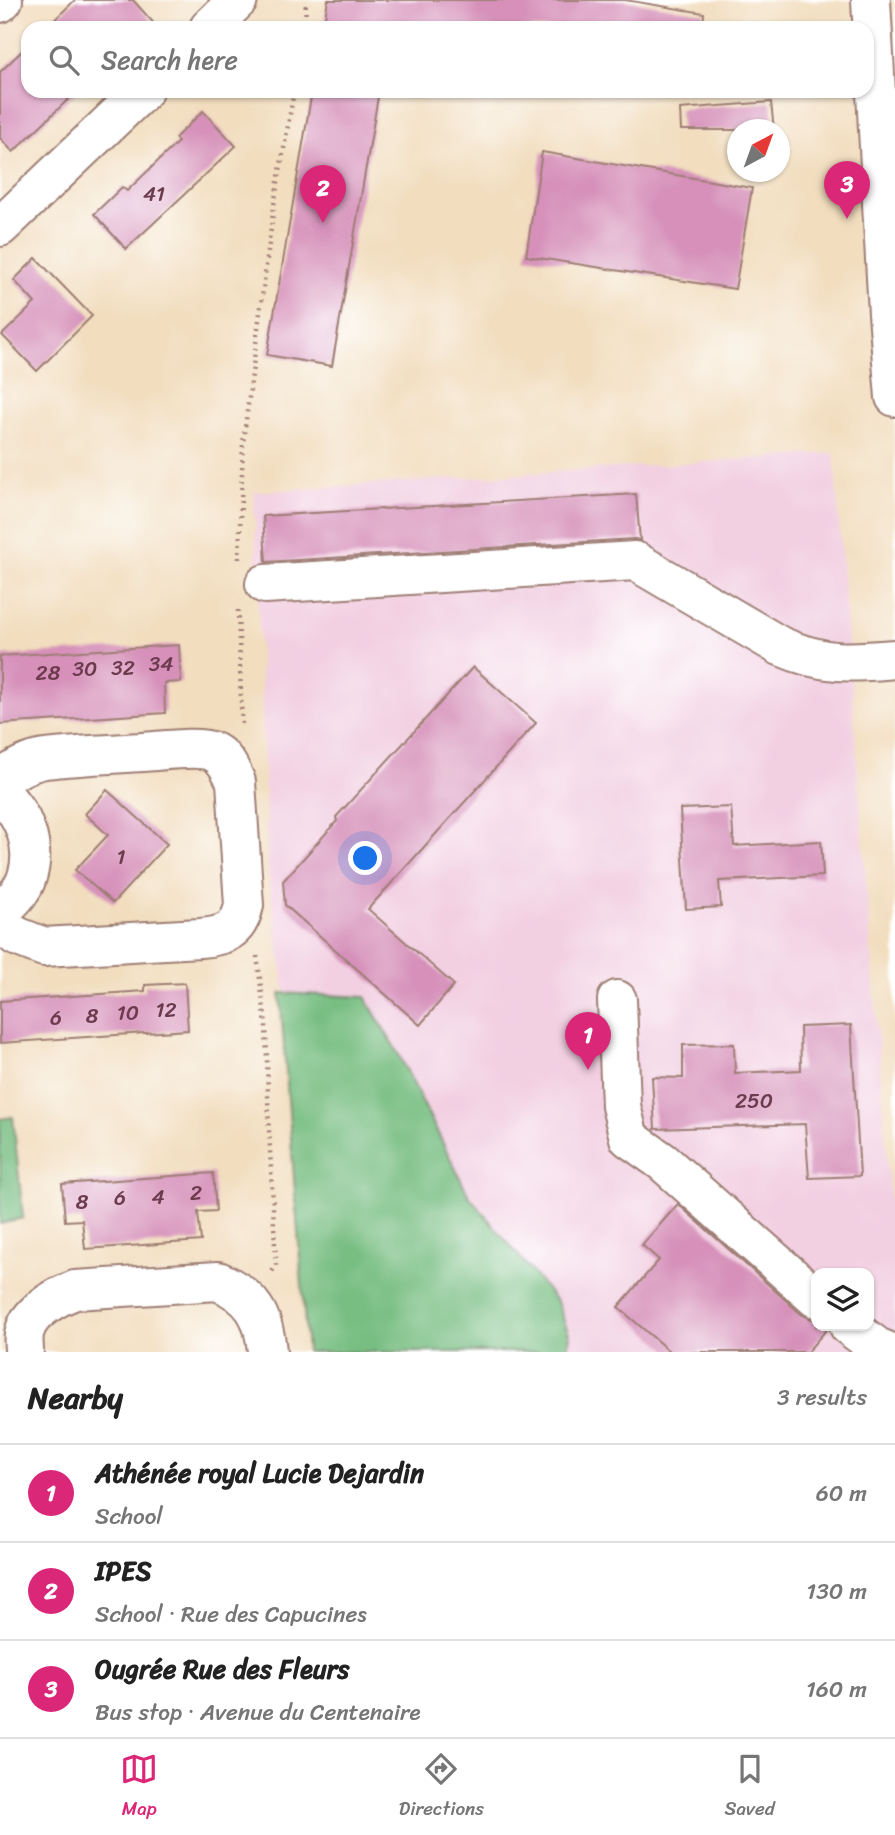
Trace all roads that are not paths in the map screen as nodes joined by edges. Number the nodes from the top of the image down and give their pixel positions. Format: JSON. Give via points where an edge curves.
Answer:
{"nodes":[{"id":1,"x":237,"y":0,"type":"edge"},
{"id":2,"x":871,"y":0,"type":"edge"},
{"id":3,"x":216,"y":21,"type":"edge"},
{"id":4,"x":872,"y":21,"type":"edge"},
{"id":5,"x":874,"y":53,"type":"edge"},
{"id":6,"x":136,"y":98,"type":"edge"},
{"id":7,"x":0,"y":227,"type":"edge"},
{"id":8,"x":894,"y":377,"type":"edge"},
{"id":9,"x":247,"y":584,"type":"road end"},
{"id":10,"x":895,"y":659,"type":"edge"},
{"id":11,"x":0,"y":784,"type":"edge"},
{"id":12,"x":0,"y":792,"type":"edge"},
{"id":13,"x":0,"y":912,"type":"edge"},
{"id":14,"x":0,"y":923,"type":"edge"},
{"id":15,"x":617,"y":1000,"type":"dead end"},
{"id":16,"x":811,"y":1294,"type":"edge"},
{"id":17,"x":856,"y":1331,"type":"edge"},
{"id":18,"x":24,"y":1352,"type":"edge"},
{"id":19,"x":267,"y":1352,"type":"edge"},
{"id":20,"x":889,"y":1352,"type":"edge"}],
"edges":[{"from":1,"to":3,"type":"street"},
{"from":2,"to":4,"type":"street"},
{"from":5,"to":8,"type":"street"},
{"from":6,"to":7,"type":"street"},
{"from":9,"to":10,"type":"street","via":[[635,561],[799,654],[843,663]]},
{"from":11,"to":14,"type":"street","via":[[34,761],[178,750],[215,752],[236,782],[244,905],[238,923],[216,937],[44,947],[16,936]]},
{"from":12,"to":13,"type":"street","via":[[23,820],[31,850],[27,878]]},
{"from":15,"to":16,"type":"street","via":[[621,1106],[629,1138],[663,1162]]},
{"from":17,"to":20,"type":"street"},
{"from":18,"to":19,"type":"street","via":[[27,1324],[48,1304],[75,1290],[218,1281],[255,1308]]}]}
